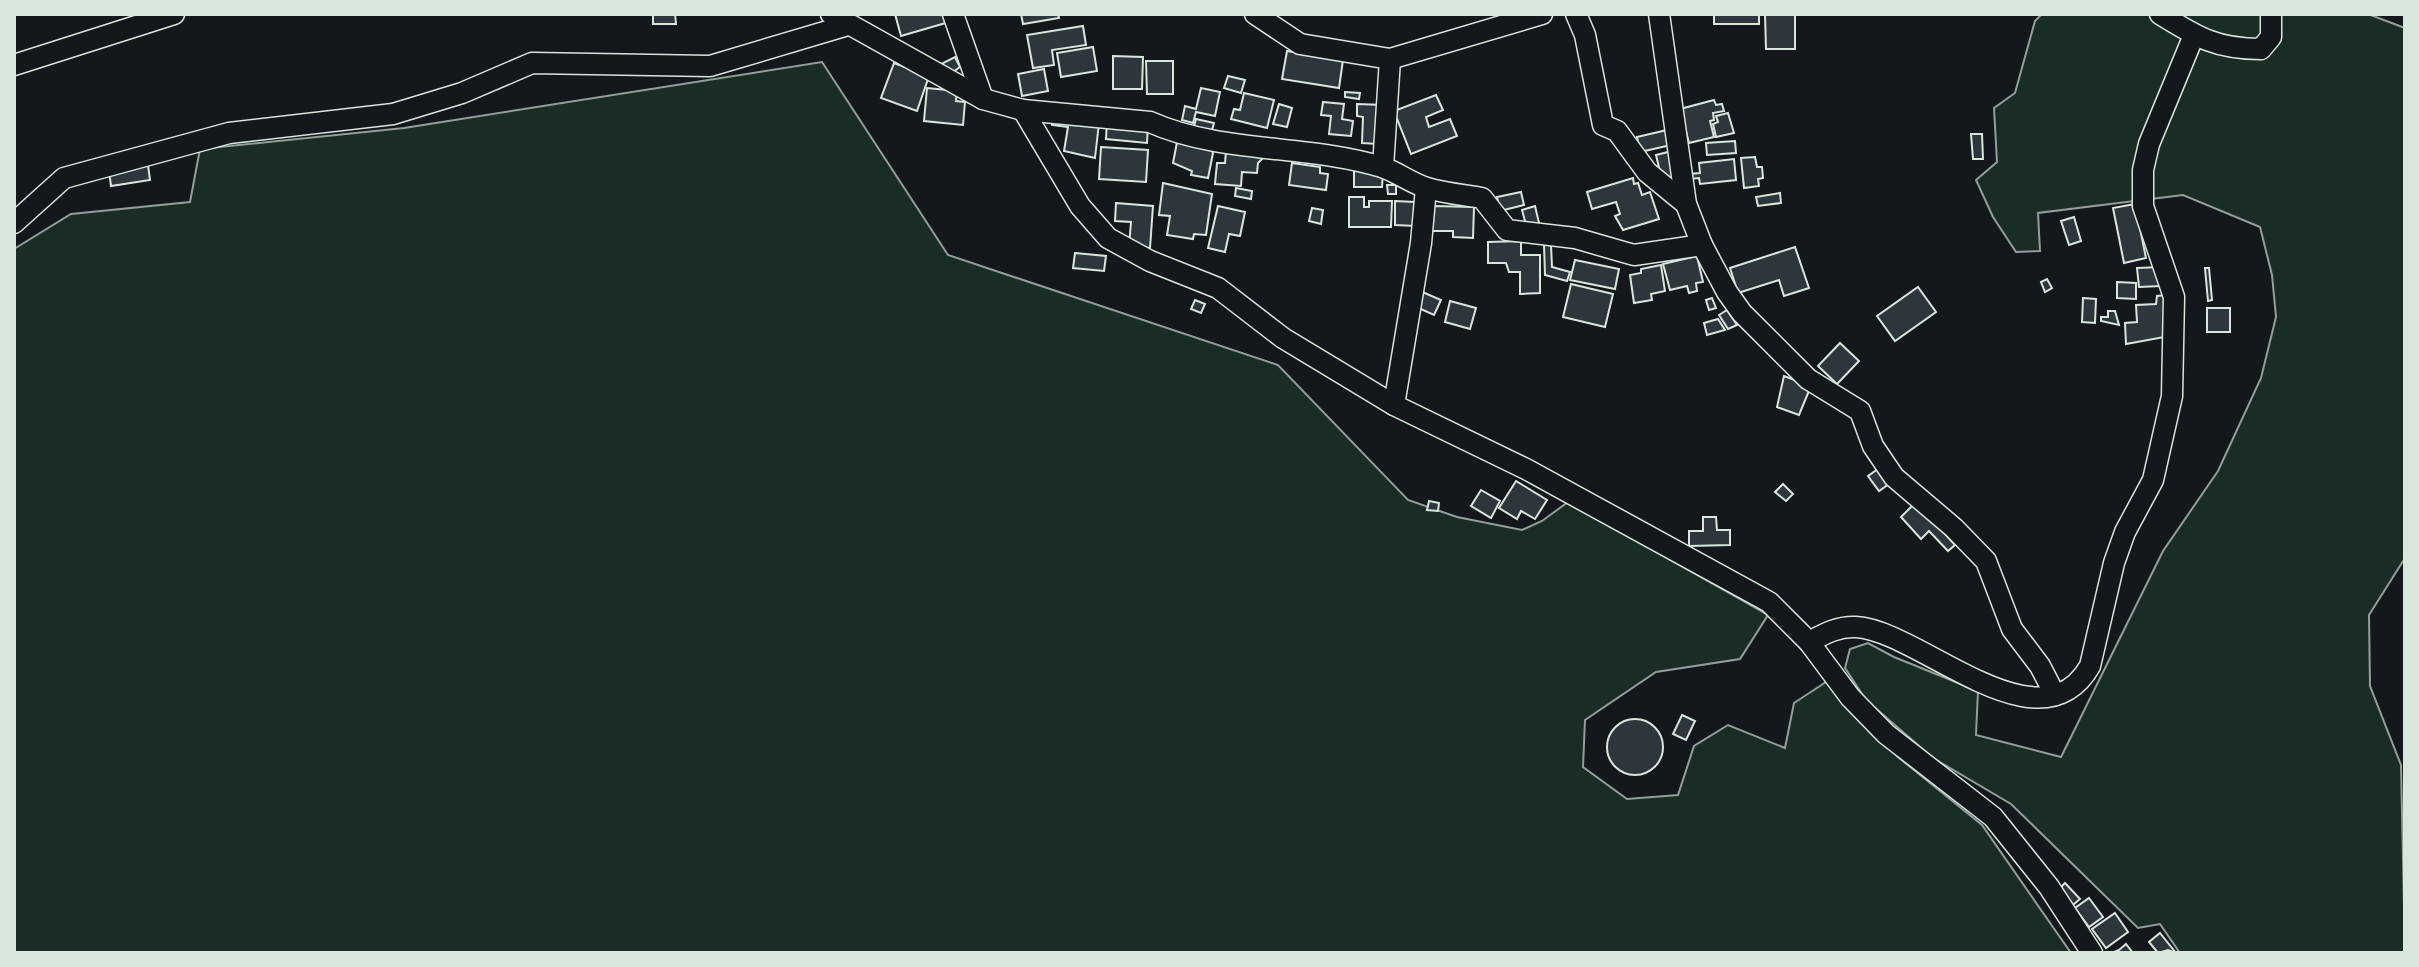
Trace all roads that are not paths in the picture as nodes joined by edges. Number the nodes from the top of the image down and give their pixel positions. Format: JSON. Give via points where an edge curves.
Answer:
{"nodes":[{"id":1,"x":174,"y":14,"type":"edge"},
{"id":2,"x":953,"y":14,"type":"edge"},
{"id":3,"x":1255,"y":14,"type":"edge"},
{"id":4,"x":1542,"y":14,"type":"edge"},
{"id":5,"x":1576,"y":14,"type":"edge"},
{"id":6,"x":1659,"y":14,"type":"edge"},
{"id":7,"x":2160,"y":14,"type":"edge"},
{"id":8,"x":2271,"y":14,"type":"edge"},
{"id":9,"x":840,"y":20,"type":"edge"},
{"id":10,"x":2194,"y":35,"type":"junction"},
{"id":11,"x":1390,"y":59,"type":"junction"},
{"id":12,"x":14,"y":65,"type":"edge"},
{"id":13,"x":983,"y":99,"type":"junction"},
{"id":14,"x":1023,"y":110,"type":"junction"},
{"id":15,"x":1383,"y":167,"type":"junction"},
{"id":16,"x":1426,"y":188,"type":"junction"},
{"id":17,"x":1686,"y":204,"type":"junction"},
{"id":18,"x":14,"y":223,"type":"edge"},
{"id":19,"x":1702,"y":245,"type":"junction"},
{"id":20,"x":1394,"y":405,"type":"junction"},
{"id":21,"x":1809,"y":642,"type":"junction"},
{"id":22,"x":2055,"y":695,"type":"junction"},
{"id":23,"x":2092,"y":953,"type":"edge"}],
"edges":[{"from":1,"to":12,"type":"street"},
{"from":2,"to":13,"type":"street"},
{"from":3,"to":11,"type":"street","via":[[1300,44]]},
{"from":4,"to":11,"type":"street"},
{"from":5,"to":17,"type":"street","via":[[1603,125],[1617,131],[1647,172]]},
{"from":6,"to":17,"type":"street"},
{"from":7,"to":10,"type":"street"},
{"from":8,"to":10,"type":"street","via":[[2271,37],[2261,49],[2235,49]]},
{"from":9,"to":13,"type":"street"},
{"from":9,"to":18,"type":"street","via":[[710,66],[532,63],[462,93],[393,114],[229,133],[64,178]]},
{"from":10,"to":22,"type":"street","via":[[2143,170],[2143,206],[2174,297],[2172,396],[2163,445],[2153,480],[2114,563],[2090,666],[2081,682]]},
{"from":11,"to":15,"type":"street"},
{"from":13,"to":14,"type":"street"},
{"from":14,"to":15,"type":"street","via":[[1150,122],[1206,138]]},
{"from":14,"to":20,"type":"street","via":[[1080,206],[1108,238],[1218,288],[1283,338]]},
{"from":15,"to":16,"type":"street"},
{"from":16,"to":19,"type":"street","via":[[1482,198],[1507,230],[1575,238],[1634,255]]},
{"from":16,"to":20,"type":"street"},
{"from":17,"to":19,"type":"street"},
{"from":19,"to":22,"type":"street","via":[[1742,313],[1808,379],[1860,411],[1873,446],[1894,477],[1986,561],[2012,629]]},
{"from":20,"to":21,"type":"street","via":[[1526,469],[1769,602]]},
{"from":21,"to":22,"type":"street","via":[[1834,629],[1869,629],[2012,694]]},
{"from":21,"to":23,"type":"street","via":[[1886,734],[1993,817],[2049,887]]}]}
